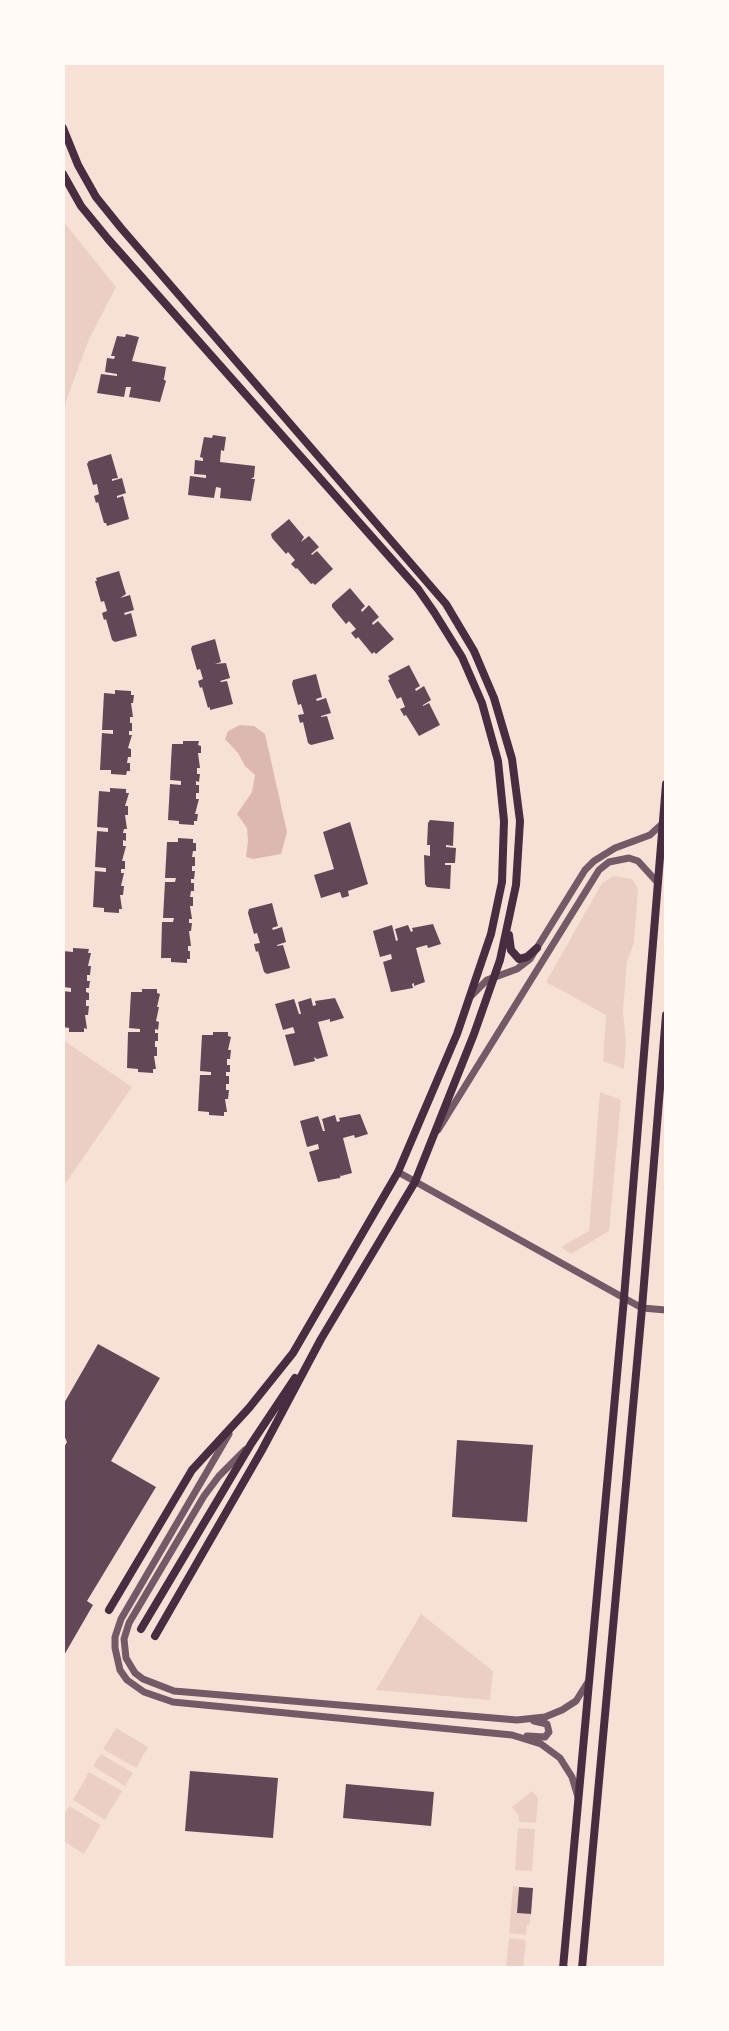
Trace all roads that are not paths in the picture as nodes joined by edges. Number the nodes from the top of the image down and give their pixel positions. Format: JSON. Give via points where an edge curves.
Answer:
{"nodes":[{"id":1,"x":63,"y":128,"type":"edge"},
{"id":2,"x":63,"y":174,"type":"edge"},
{"id":3,"x":666,"y":784,"type":"edge"},
{"id":4,"x":663,"y":822,"type":"junction"},
{"id":5,"x":658,"y":883,"type":"junction"},
{"id":6,"x":509,"y":923,"type":"junction"},
{"id":7,"x":537,"y":948,"type":"junction"},
{"id":8,"x":494,"y":977,"type":"junction"},
{"id":9,"x":471,"y":996,"type":"junction"},
{"id":10,"x":666,"y":1015,"type":"edge"},
{"id":11,"x":434,"y":1136,"type":"junction"},
{"id":12,"x":398,"y":1172,"type":"junction"},
{"id":13,"x":415,"y":1182,"type":"junction"},
{"id":14,"x":624,"y":1298,"type":"junction"},
{"id":15,"x":642,"y":1308,"type":"junction"},
{"id":16,"x":666,"y":1310,"type":"edge"},
{"id":17,"x":321,"y":1339,"type":"junction"},
{"id":18,"x":234,"y":1424,"type":"junction"},
{"id":19,"x":251,"y":1444,"type":"junction"},
{"id":20,"x":108,"y":1610,"type":"dead end"},
{"id":21,"x":141,"y":1629,"type":"dead end"},
{"id":22,"x":155,"y":1636,"type":"dead end"},
{"id":23,"x":589,"y":1681,"type":"junction"},
{"id":24,"x":527,"y":1720,"type":"junction"},
{"id":25,"x":512,"y":1735,"type":"junction"},
{"id":26,"x":579,"y":1799,"type":"junction"},
{"id":27,"x":563,"y":1968,"type":"edge"},
{"id":28,"x":582,"y":1968,"type":"edge"}],
"edges":[{"from":1,"to":6,"type":"main road","via":[[96,197],[428,580],[474,651],[494,698],[518,790],[519,853]]},
{"from":2,"to":9,"type":"main road","via":[[108,239],[418,589],[462,657],[482,704],[498,761],[505,851],[498,907]]},
{"from":3,"to":4,"type":"main road"},
{"from":4,"to":5,"type":"main road"},
{"from":4,"to":7,"type":"street","via":[[650,835],[594,860]]},
{"from":5,"to":11,"type":"street","via":[[638,861],[629,858],[609,862],[599,870]]},
{"from":5,"to":14,"type":"main road"},
{"from":6,"to":7,"type":"main road","via":[[508,942],[514,955],[523,959]]},
{"from":6,"to":8,"type":"main road"},
{"from":7,"to":8,"type":"street","via":[[524,964]]},
{"from":8,"to":9,"type":"street"},
{"from":8,"to":11,"type":"main road"},
{"from":9,"to":12,"type":"main road"},
{"from":10,"to":15,"type":"main road"},
{"from":11,"to":13,"type":"main road"},
{"from":12,"to":13,"type":"street"},
{"from":12,"to":18,"type":"main road","via":[[293,1353]]},
{"from":13,"to":14,"type":"street"},
{"from":13,"to":17,"type":"main road"},
{"from":14,"to":15,"type":"street"},
{"from":14,"to":23,"type":"main road"},
{"from":15,"to":16,"type":"street"},
{"from":15,"to":28,"type":"main road"},
{"from":17,"to":19,"type":"main road"},
{"from":17,"to":22,"type":"main road"},
{"from":18,"to":20,"type":"main road","via":[[185,1480]]},
{"from":18,"to":25,"type":"street","via":[[121,1619],[115,1648],[127,1680],[173,1702]]},
{"from":19,"to":21,"type":"main road"},
{"from":19,"to":24,"type":"street","via":[[204,1496],[129,1623],[124,1648],[135,1673],[151,1684],[173,1690]]},
{"from":23,"to":24,"type":"street","via":[[570,1706]]},
{"from":23,"to":26,"type":"main road"},
{"from":24,"to":25,"type":"street","via":[[547,1724],[548,1735]]},
{"from":25,"to":26,"type":"street","via":[[541,1744],[560,1758]]},
{"from":26,"to":27,"type":"main road"}]}
